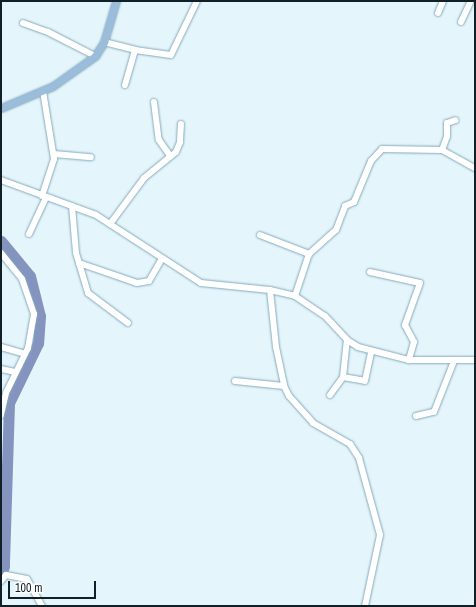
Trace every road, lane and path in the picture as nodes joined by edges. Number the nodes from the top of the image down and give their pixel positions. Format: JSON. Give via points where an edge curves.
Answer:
{"nodes":[{"id":1,"x":116,"y":1,"type":"edge"},
{"id":2,"x":197,"y":1,"type":"edge"},
{"id":3,"x":443,"y":1,"type":"edge"},
{"id":4,"x":471,"y":1,"type":"edge"},
{"id":5,"x":438,"y":13,"type":"dead end"},
{"id":6,"x":461,"y":22,"type":"dead end"},
{"id":7,"x":23,"y":23,"type":"dead end"},
{"id":8,"x":104,"y":42,"type":"junction"},
{"id":9,"x":135,"y":50,"type":"junction"},
{"id":10,"x":94,"y":56,"type":"junction"},
{"id":11,"x":125,"y":85,"type":"dead end"},
{"id":12,"x":43,"y":91,"type":"junction"},
{"id":13,"x":154,"y":102,"type":"dead end"},
{"id":14,"x":1,"y":108,"type":"edge"},
{"id":15,"x":456,"y":120,"type":"dead end"},
{"id":16,"x":181,"y":124,"type":"dead end"},
{"id":17,"x":442,"y":150,"type":"junction"},
{"id":18,"x":54,"y":154,"type":"junction"},
{"id":19,"x":170,"y":156,"type":"junction"},
{"id":20,"x":91,"y":157,"type":"dead end"},
{"id":21,"x":475,"y":168,"type":"edge"},
{"id":22,"x":1,"y":180,"type":"edge"},
{"id":23,"x":44,"y":197,"type":"junction"},
{"id":24,"x":72,"y":206,"type":"junction"},
{"id":25,"x":110,"y":224,"type":"junction"},
{"id":26,"x":29,"y":234,"type":"dead end"},
{"id":27,"x":260,"y":235,"type":"dead end"},
{"id":28,"x":1,"y":253,"type":"edge"},
{"id":29,"x":309,"y":254,"type":"junction"},
{"id":30,"x":161,"y":260,"type":"junction"},
{"id":31,"x":79,"y":263,"type":"junction"},
{"id":32,"x":370,"y":272,"type":"dead end"},
{"id":33,"x":270,"y":290,"type":"junction"},
{"id":34,"x":295,"y":296,"type":"junction"},
{"id":35,"x":128,"y":323,"type":"dead end"},
{"id":36,"x":347,"y":340,"type":"junction"},
{"id":37,"x":1,"y":347,"type":"edge"},
{"id":38,"x":371,"y":352,"type":"junction"},
{"id":39,"x":25,"y":354,"type":"junction"},
{"id":40,"x":409,"y":360,"type":"junction"},
{"id":41,"x":475,"y":360,"type":"edge"},
{"id":42,"x":454,"y":361,"type":"junction"},
{"id":43,"x":1,"y":369,"type":"edge"},
{"id":44,"x":15,"y":372,"type":"junction"},
{"id":45,"x":343,"y":378,"type":"junction"},
{"id":46,"x":234,"y":381,"type":"dead end"},
{"id":47,"x":284,"y":386,"type":"junction"},
{"id":48,"x":4,"y":392,"type":"edge"},
{"id":49,"x":330,"y":395,"type":"dead end"},
{"id":50,"x":1,"y":415,"type":"edge"},
{"id":51,"x":416,"y":416,"type":"dead end"},
{"id":52,"x":1,"y":581,"type":"edge"},
{"id":53,"x":42,"y":606,"type":"edge"},
{"id":54,"x":366,"y":606,"type":"edge"}],
"edges":[{"from":1,"to":8,"type":"main road"},
{"from":2,"to":9,"type":"street","via":[[171,55]]},
{"from":3,"to":5,"type":"street"},
{"from":4,"to":6,"type":"street"},
{"from":7,"to":10,"type":"street","via":[[48,32]]},
{"from":8,"to":9,"type":"street"},
{"from":8,"to":10,"type":"main road"},
{"from":9,"to":11,"type":"street"},
{"from":10,"to":12,"type":"main road","via":[[73,74]]},
{"from":12,"to":14,"type":"main road"},
{"from":12,"to":18,"type":"street"},
{"from":13,"to":19,"type":"street","via":[[159,140]]},
{"from":15,"to":17,"type":"street","via":[[447,123],[447,136]]},
{"from":16,"to":19,"type":"street","via":[[179,147]]},
{"from":17,"to":21,"type":"street"},
{"from":17,"to":29,"type":"street","via":[[392,149],[378,152],[371,161],[354,202],[345,206],[336,230]]},
{"from":18,"to":20,"type":"street"},
{"from":18,"to":23,"type":"street","via":[[53,169]]},
{"from":19,"to":25,"type":"street","via":[[144,178]]},
{"from":22,"to":23,"type":"street"},
{"from":23,"to":24,"type":"street"},
{"from":23,"to":26,"type":"street"},
{"from":24,"to":25,"type":"street"},
{"from":24,"to":31,"type":"street"},
{"from":25,"to":30,"type":"street"},
{"from":27,"to":29,"type":"street"},
{"from":28,"to":39,"type":"street","via":[[22,279],[32,301],[33,325]]},
{"from":29,"to":34,"type":"street"},
{"from":30,"to":31,"type":"street","via":[[149,281],[137,283]]},
{"from":30,"to":33,"type":"street","via":[[206,285]]},
{"from":31,"to":35,"type":"street","via":[[92,298]]},
{"from":32,"to":40,"type":"street","via":[[420,283],[406,325],[414,342]]},
{"from":33,"to":34,"type":"street"},
{"from":33,"to":47,"type":"street"},
{"from":34,"to":36,"type":"street","via":[[325,316]]},
{"from":36,"to":38,"type":"street"},
{"from":36,"to":45,"type":"street"},
{"from":37,"to":39,"type":"street"},
{"from":38,"to":40,"type":"street"},
{"from":38,"to":45,"type":"street","via":[[365,381]]},
{"from":39,"to":44,"type":"street"},
{"from":40,"to":42,"type":"street"},
{"from":41,"to":42,"type":"street"},
{"from":42,"to":51,"type":"street","via":[[434,412]]},
{"from":43,"to":44,"type":"street"},
{"from":44,"to":48,"type":"street"},
{"from":45,"to":49,"type":"street"},
{"from":46,"to":47,"type":"street"},
{"from":47,"to":54,"type":"street","via":[[313,423],[350,444],[359,458],[380,535]]},
{"from":48,"to":50,"type":"street"},
{"from":52,"to":53,"type":"street","via":[[6,575],[26,579]]}]}
